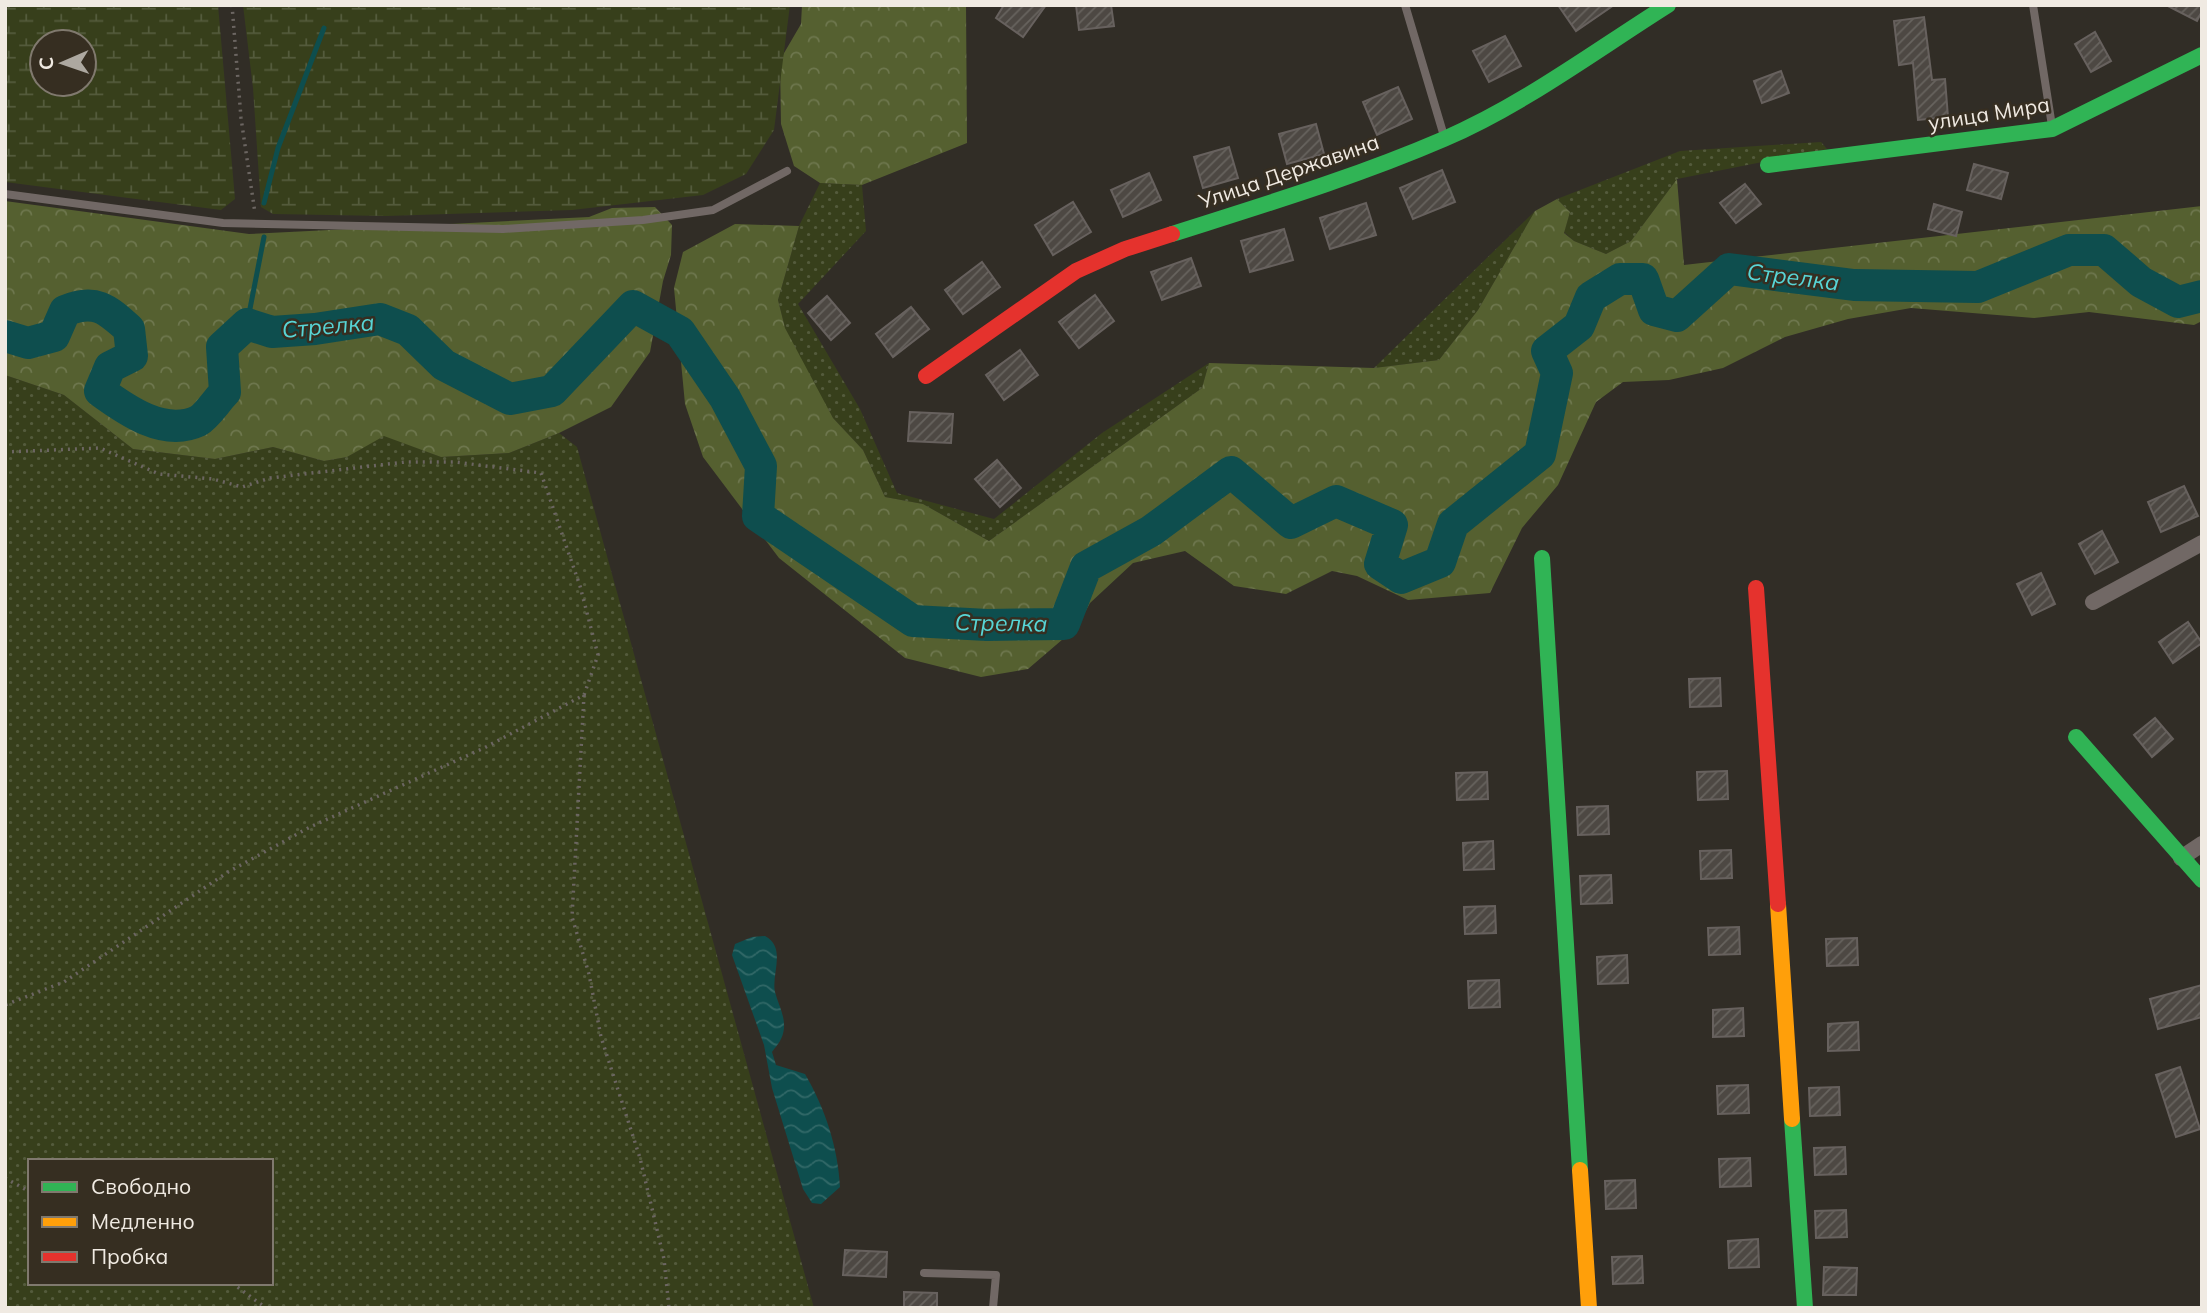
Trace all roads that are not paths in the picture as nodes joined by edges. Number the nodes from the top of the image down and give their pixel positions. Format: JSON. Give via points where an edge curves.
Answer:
{"nodes":[{"id":1,"x":1405,"y":5,"type":"edge"},
{"id":2,"x":1668,"y":5,"type":"edge"},
{"id":3,"x":2034,"y":5,"type":"edge"},
{"id":4,"x":2202,"y":55,"type":"edge"},
{"id":5,"x":2052,"y":129,"type":"junction"},
{"id":6,"x":1445,"y":139,"type":"junction"},
{"id":7,"x":1768,"y":165,"type":"dead end"},
{"id":8,"x":787,"y":172,"type":"dead end"},
{"id":9,"x":5,"y":194,"type":"edge"},
{"id":10,"x":926,"y":376,"type":"dead end"},
{"id":11,"x":2202,"y":543,"type":"edge"},
{"id":12,"x":1542,"y":558,"type":"dead end"},
{"id":13,"x":1756,"y":588,"type":"dead end"},
{"id":14,"x":2093,"y":602,"type":"dead end"},
{"id":15,"x":2076,"y":737,"type":"dead end"},
{"id":16,"x":2202,"y":844,"type":"edge"},
{"id":17,"x":2181,"y":858,"type":"junction"},
{"id":18,"x":2202,"y":880,"type":"edge"},
{"id":19,"x":924,"y":1273,"type":"dead end"},
{"id":20,"x":993,"y":1308,"type":"edge"},
{"id":21,"x":1590,"y":1308,"type":"edge"},
{"id":22,"x":1805,"y":1308,"type":"edge"}],
"edges":[{"from":1,"to":6,"type":"lane"},
{"from":2,"to":6,"type":"street","name":"Улица Державина","via":[[1528,94]]},
{"from":3,"to":5,"type":"lane"},
{"from":4,"to":5,"type":"street","name":"улица Мира"},
{"from":5,"to":7,"type":"street","name":"улица Мира"},
{"from":6,"to":10,"type":"street","name":"Улица Державина","via":[[1076,271]]},
{"from":8,"to":9,"type":"lane","via":[[713,210],[643,220],[503,229],[223,223]]},
{"from":11,"to":14,"type":"street"},
{"from":12,"to":21,"type":"street"},
{"from":13,"to":22,"type":"street"},
{"from":15,"to":17,"type":"street"},
{"from":16,"to":17,"type":"street"},
{"from":17,"to":18,"type":"street"},
{"from":19,"to":20,"type":"lane","via":[[996,1275]]}]}
